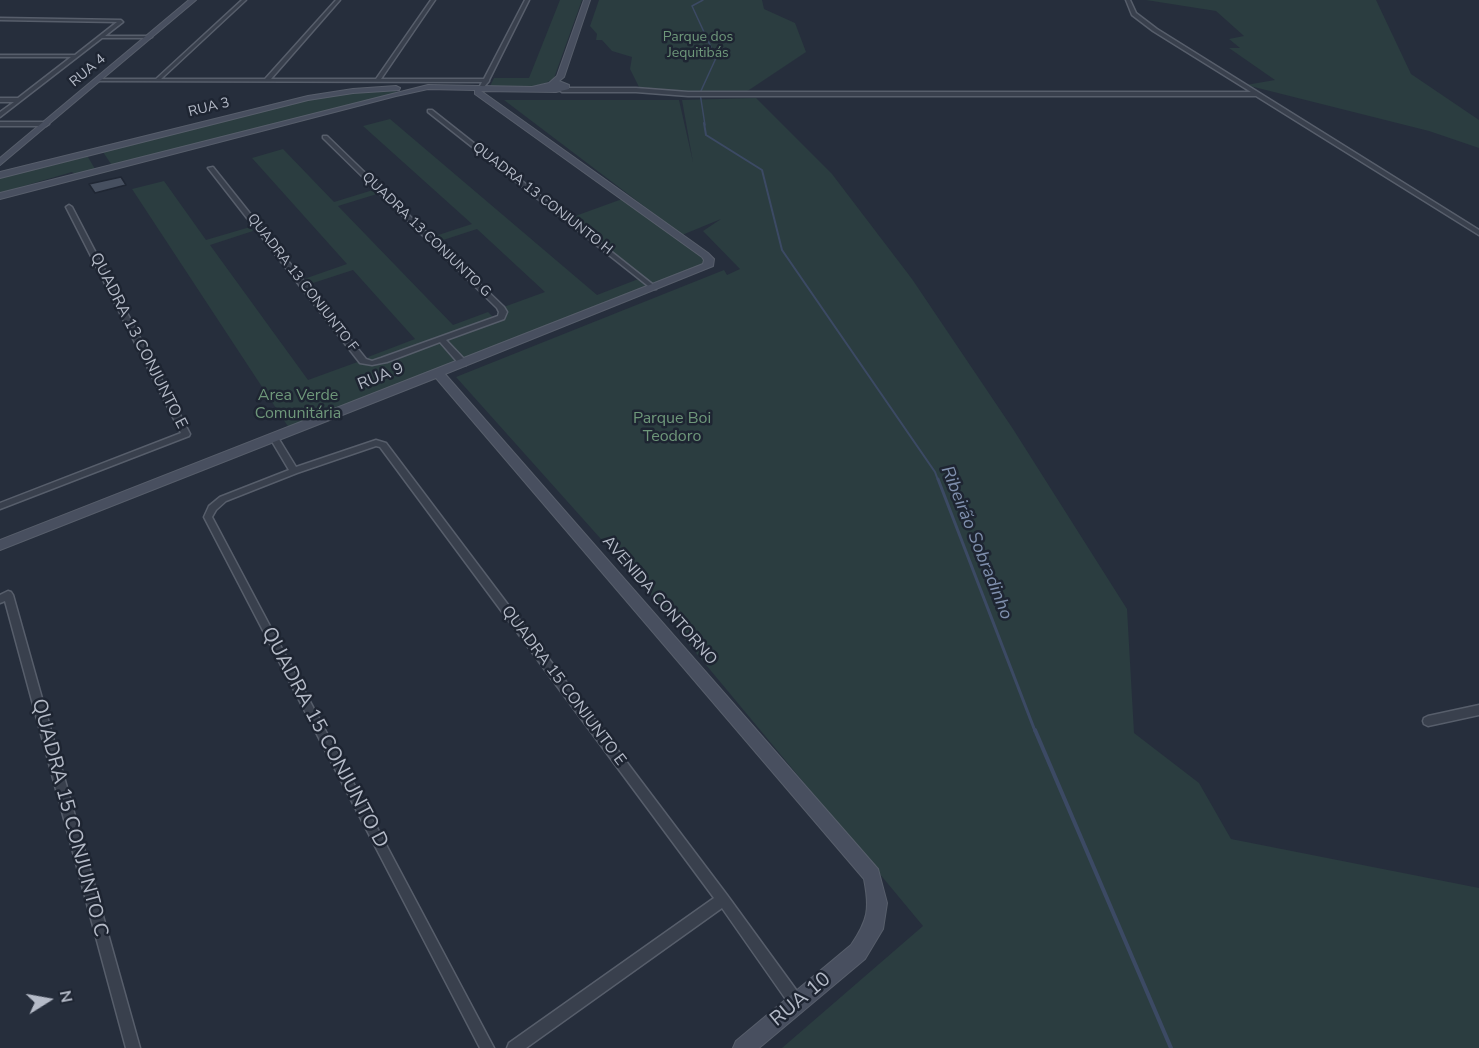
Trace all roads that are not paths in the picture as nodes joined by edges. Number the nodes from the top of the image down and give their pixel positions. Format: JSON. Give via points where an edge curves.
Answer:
{"nodes":[{"id":1,"x":193,"y":0,"type":"edge"},
{"id":2,"x":244,"y":0,"type":"edge"},
{"id":3,"x":338,"y":0,"type":"edge"},
{"id":4,"x":433,"y":0,"type":"edge"},
{"id":5,"x":527,"y":0,"type":"edge"},
{"id":6,"x":587,"y":0,"type":"edge"},
{"id":7,"x":1128,"y":0,"type":"edge"},
{"id":8,"x":0,"y":19,"type":"edge"},
{"id":9,"x":102,"y":37,"type":"junction"},
{"id":10,"x":150,"y":37,"type":"junction"},
{"id":11,"x":0,"y":56,"type":"edge"},
{"id":12,"x":77,"y":56,"type":"junction"},
{"id":13,"x":98,"y":80,"type":"junction"},
{"id":14,"x":157,"y":80,"type":"junction"},
{"id":15,"x":267,"y":80,"type":"junction"},
{"id":16,"x":377,"y":81,"type":"junction"},
{"id":17,"x":563,"y":85,"type":"junction"},
{"id":18,"x":551,"y":87,"type":"junction"},
{"id":19,"x":483,"y":90,"type":"junction"},
{"id":20,"x":394,"y":91,"type":"junction"},
{"id":21,"x":1257,"y":94,"type":"junction"},
{"id":22,"x":0,"y":100,"type":"edge"},
{"id":23,"x":20,"y":100,"type":"junction"},
{"id":24,"x":279,"y":105,"type":"junction"},
{"id":25,"x":430,"y":111,"type":"dead end"},
{"id":26,"x":0,"y":115,"type":"edge"},
{"id":27,"x":295,"y":120,"type":"junction"},
{"id":28,"x":0,"y":124,"type":"edge"},
{"id":29,"x":46,"y":124,"type":"junction"},
{"id":30,"x":325,"y":137,"type":"dead end"},
{"id":31,"x":101,"y":149,"type":"junction"},
{"id":32,"x":0,"y":162,"type":"edge"},
{"id":33,"x":113,"y":167,"type":"junction"},
{"id":34,"x":212,"y":168,"type":"dead end"},
{"id":35,"x":0,"y":171,"type":"edge"},
{"id":36,"x":16,"y":171,"type":"junction"},
{"id":37,"x":0,"y":175,"type":"edge"},
{"id":38,"x":0,"y":196,"type":"edge"},
{"id":39,"x":69,"y":207,"type":"dead end"},
{"id":40,"x":1479,"y":233,"type":"edge"},
{"id":41,"x":654,"y":288,"type":"junction"},
{"id":42,"x":442,"y":339,"type":"junction"},
{"id":43,"x":463,"y":363,"type":"junction"},
{"id":44,"x":438,"y":373,"type":"junction"},
{"id":45,"x":274,"y":438,"type":"junction"},
{"id":46,"x":294,"y":471,"type":"junction"},
{"id":47,"x":0,"y":506,"type":"edge"},
{"id":48,"x":0,"y":545,"type":"edge"},
{"id":49,"x":0,"y":598,"type":"edge"},
{"id":50,"x":1479,"y":710,"type":"edge"},
{"id":51,"x":1428,"y":721,"type":"dead end"},
{"id":52,"x":723,"y":898,"type":"junction"},
{"id":53,"x":858,"y":952,"type":"joint"},
{"id":54,"x":797,"y":1003,"type":"junction"},
{"id":55,"x":133,"y":1048,"type":"edge"},
{"id":56,"x":487,"y":1048,"type":"edge"},
{"id":57,"x":514,"y":1048,"type":"edge"},
{"id":58,"x":743,"y":1048,"type":"edge"}],
"edges":[{"from":1,"to":10,"type":"street","name":"RUA 4"},
{"from":2,"to":14,"type":"street"},
{"from":3,"to":15,"type":"street"},
{"from":4,"to":16,"type":"street"},
{"from":5,"to":19,"type":"street"},
{"from":6,"to":17,"type":"street"},
{"from":7,"to":21,"type":"street","via":[[1134,14],[1143,21]]},
{"from":8,"to":9,"type":"street","via":[[121,21]]},
{"from":9,"to":10,"type":"street"},
{"from":9,"to":12,"type":"street"},
{"from":10,"to":13,"type":"street","name":"RUA 4"},
{"from":11,"to":12,"type":"street"},
{"from":12,"to":23,"type":"street"},
{"from":13,"to":14,"type":"street"},
{"from":13,"to":29,"type":"street","name":"RUA 4"},
{"from":14,"to":15,"type":"street"},
{"from":15,"to":16,"type":"street"},
{"from":16,"to":19,"type":"street"},
{"from":17,"to":18,"type":"street"},
{"from":17,"to":18,"type":"street"},
{"from":17,"to":21,"type":"street","via":[[688,94]]},
{"from":18,"to":19,"type":"street"},
{"from":19,"to":20,"type":"street","name":"RUA 3","via":[[428,87]]},
{"from":19,"to":41,"type":"street","name":"RUA 9","via":[[709,259],[708,266]]},
{"from":20,"to":24,"type":"street","name":"RUA 3","via":[[332,94]]},
{"from":20,"to":27,"type":"street","name":"RUA 3"},
{"from":21,"to":40,"type":"street"},
{"from":22,"to":23,"type":"street"},
{"from":23,"to":26,"type":"street"},
{"from":24,"to":27,"type":"street","via":[[309,107],[307,113]]},
{"from":24,"to":31,"type":"street","name":"RUA 3"},
{"from":25,"to":41,"type":"street","name":"QUADRA 13 CONJUNTO H"},
{"from":27,"to":33,"type":"street","name":"RUA 3"},
{"from":28,"to":29,"type":"street"},
{"from":29,"to":32,"type":"street","name":"RUA 4"},
{"from":30,"to":42,"type":"street","name":"QUADRA 13 CONJUNTO G","via":[[502,309],[501,317]]},
{"from":31,"to":33,"type":"street"},
{"from":31,"to":36,"type":"street","name":"RUA 3"},
{"from":33,"to":38,"type":"street","name":"RUA 3"},
{"from":34,"to":42,"type":"street","name":"QUADRA 13 CONJUNTO F","via":[[363,361],[384,360]]},
{"from":35,"to":36,"type":"street"},
{"from":36,"to":37,"type":"street","name":"RUA 3"},
{"from":39,"to":47,"type":"street","name":"QUADRA 13 CONJUNTO E","via":[[186,431],[180,438]]},
{"from":41,"to":43,"type":"street","name":"RUA 9"},
{"from":42,"to":43,"type":"street"},
{"from":43,"to":44,"type":"street","name":"RUA 9"},
{"from":44,"to":45,"type":"street","name":"RUA 9"},
{"from":44,"to":53,"type":"street","name":"AVENIDA CONTORNO","via":[[872,875],[878,903],[873,929]]},
{"from":45,"to":46,"type":"street"},
{"from":45,"to":48,"type":"street","name":"RUA 9"},
{"from":46,"to":52,"type":"street","name":"QUADRA 15 CONJUNTO E","via":[[370,445],[383,445]]},
{"from":46,"to":56,"type":"street","name":"QUADRA 15 CONJUNTO D","via":[[223,499],[208,517]]},
{"from":49,"to":55,"type":"street","name":"QUADRA 15 CONJUNTO C","via":[[8,595]]},
{"from":50,"to":51,"type":"street"},
{"from":52,"to":54,"type":"street","name":"QUADRA 15 CONJUNTO E"},
{"from":52,"to":57,"type":"street"},
{"from":53,"to":54,"type":"street","name":"RUA 10"},
{"from":54,"to":58,"type":"street","name":"RUA 10"}]}
